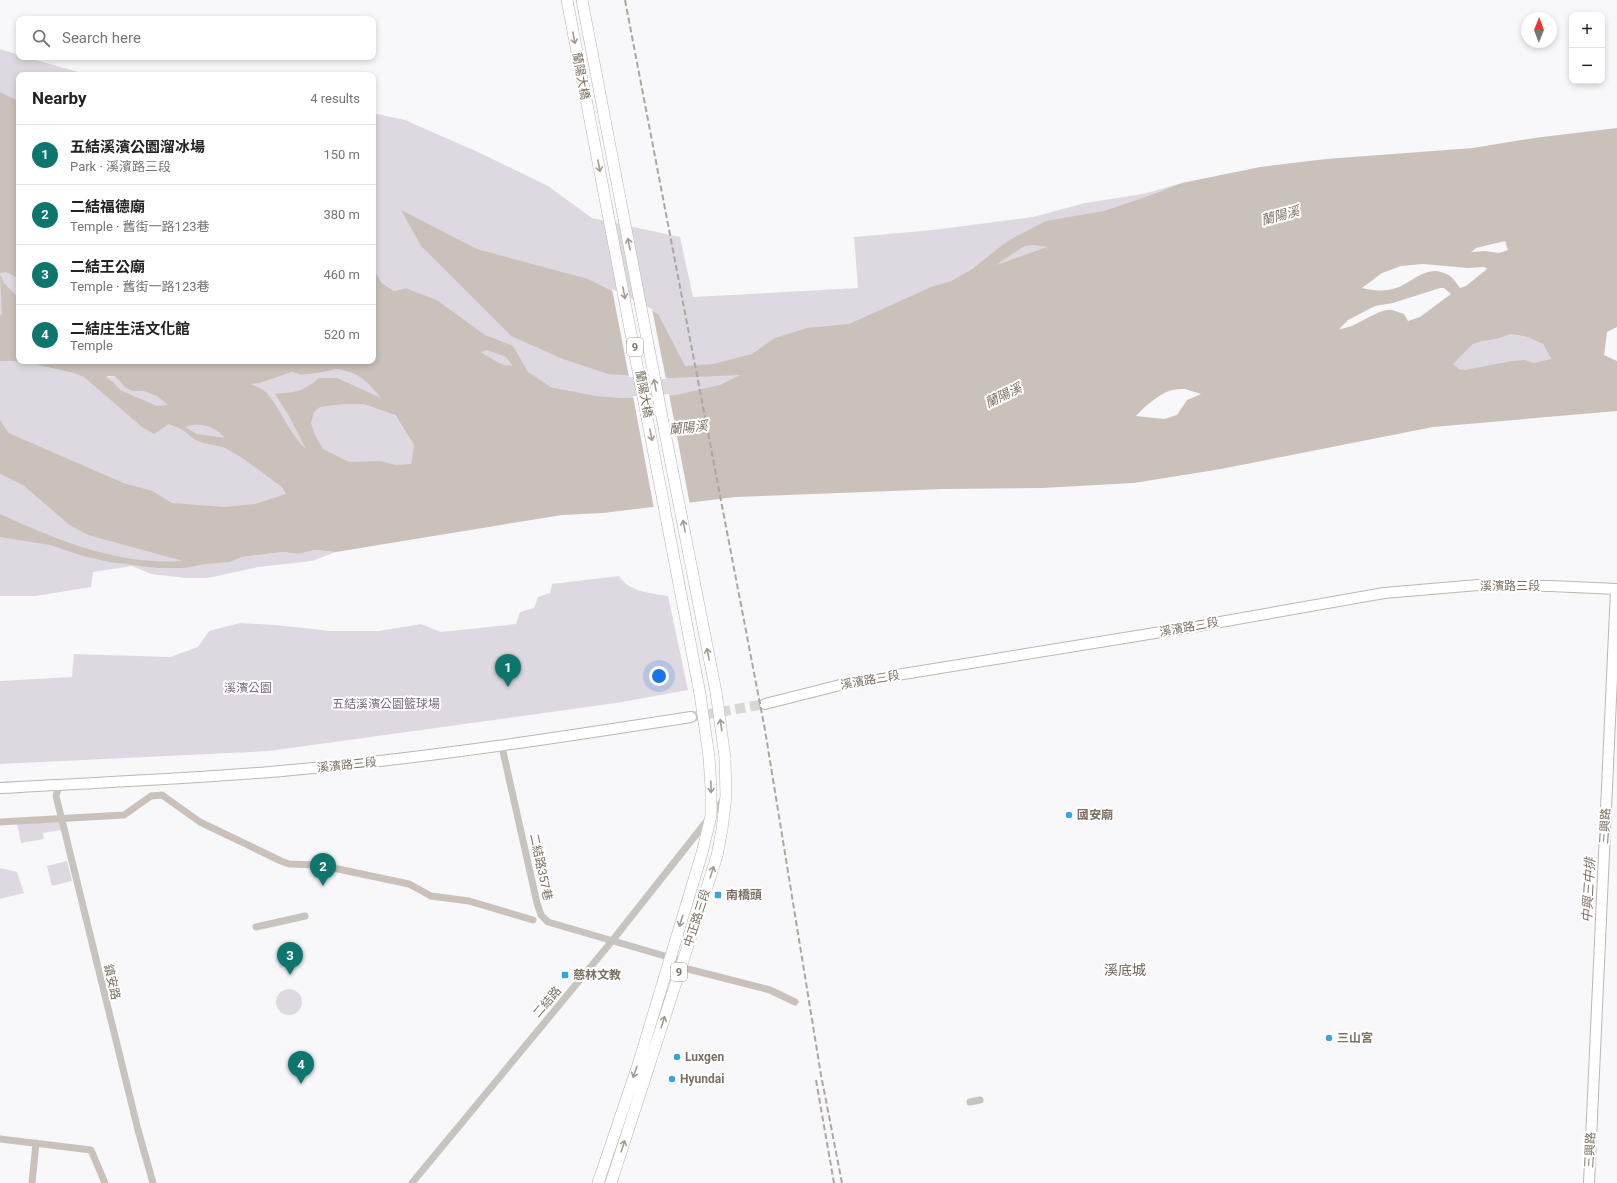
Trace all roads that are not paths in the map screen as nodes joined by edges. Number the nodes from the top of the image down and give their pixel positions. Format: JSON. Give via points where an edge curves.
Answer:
{"nodes":[{"id":1,"x":567,"y":0,"type":"edge"},
{"id":2,"x":582,"y":0,"type":"edge"},
{"id":3,"x":1616,"y":589,"type":"edge"},
{"id":4,"x":716,"y":692,"type":"joint"},
{"id":5,"x":700,"y":694,"type":"joint"},
{"id":6,"x":765,"y":704,"type":"tunnel mouth"},
{"id":7,"x":691,"y":717,"type":"tunnel mouth"},
{"id":8,"x":502,"y":747,"type":"junction"},
{"id":9,"x":59,"y":786,"type":"junction"},
{"id":10,"x":0,"y":788,"type":"edge"},
{"id":11,"x":726,"y":796,"type":"junction"},
{"id":12,"x":710,"y":816,"type":"junction"},
{"id":13,"x":304,"y":916,"type":"dead end"},
{"id":14,"x":548,"y":922,"type":"junction"},
{"id":15,"x":256,"y":927,"type":"dead end"},
{"id":16,"x":542,"y":928,"type":"dead end"},
{"id":17,"x":612,"y":941,"type":"junction"},
{"id":18,"x":670,"y":958,"type":"junction"},
{"id":19,"x":682,"y":962,"type":"junction"},
{"id":20,"x":980,"y":1100,"type":"dead end"},
{"id":21,"x":970,"y":1102,"type":"dead end"},
{"id":22,"x":154,"y":1183,"type":"edge"},
{"id":23,"x":412,"y":1183,"type":"edge"},
{"id":24,"x":598,"y":1183,"type":"edge"},
{"id":25,"x":611,"y":1183,"type":"edge"},
{"id":26,"x":1589,"y":1183,"type":"edge"}],
"edges":[{"from":1,"to":5,"type":"main road","name":"蘭陽大橋","number":"9","one_way":true},
{"from":4,"to":2,"type":"main road","name":"蘭陽大橋","number":"9","one_way":true},
{"from":3,"to":6,"type":"street","name":"溪濱路三段","via":[[1478,585],[1384,593],[848,683]]},
{"from":3,"to":26,"type":"street","name":"三興路"},
{"from":11,"to":4,"type":"main road","name":"中正路三段","number":"9","one_way":true,"bridge":true,"via":[[725,758]]},
{"from":5,"to":12,"type":"main road","name":"中正路三段","number":"9","one_way":true,"bridge":true,"via":[[709,757]]},
{"from":7,"to":8,"type":"street","name":"溪濱路三段"},
{"from":8,"to":9,"type":"street","name":"溪濱路三段","via":[[276,772]]},
{"from":8,"to":14,"type":"street","name":"二結路357巷","via":[[537,903],[541,915]]},
{"from":9,"to":10,"type":"street","name":"溪濱路三段"},
{"from":9,"to":22,"type":"street","name":"鎮安路","via":[[56,796],[76,885],[128,1092]]},
{"from":11,"to":12,"type":"street","name":"二結路"},
{"from":19,"to":11,"type":"main road","name":"中正路三段","number":"9","one_way":true,"via":[[717,856]]},
{"from":12,"to":17,"type":"street","name":"二結路"},
{"from":12,"to":18,"type":"main road","name":"中正路三段","number":"9","one_way":true,"via":[[702,853]]},
{"from":13,"to":15,"type":"street"},
{"from":14,"to":16,"type":"street"},
{"from":14,"to":17,"type":"street"},
{"from":17,"to":18,"type":"street"},
{"from":17,"to":23,"type":"street","name":"二結路"},
{"from":18,"to":19,"type":"street"},
{"from":18,"to":24,"type":"main road","name":"中正路三段","number":"9","one_way":true,"via":[[638,1065]]},
{"from":25,"to":19,"type":"main road","name":"中正路三段","number":"9","one_way":true},
{"from":20,"to":21,"type":"street"}]}
